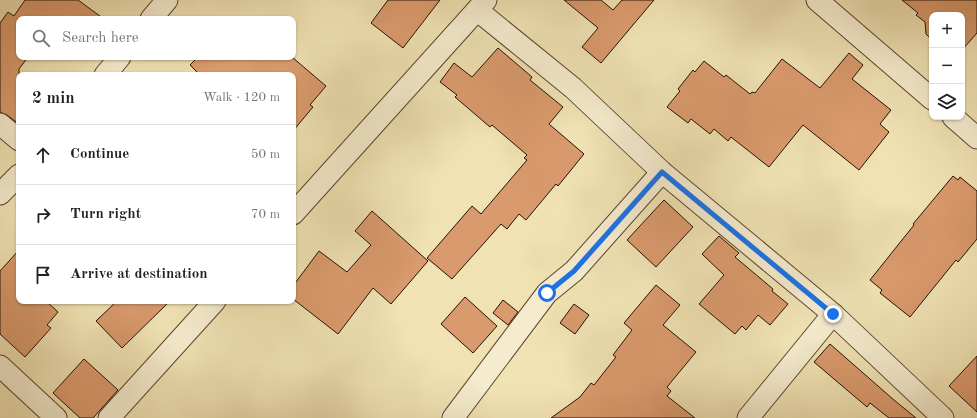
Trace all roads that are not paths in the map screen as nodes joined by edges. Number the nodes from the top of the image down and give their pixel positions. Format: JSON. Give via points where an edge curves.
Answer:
{"nodes":[{"id":1,"x":167,"y":0,"type":"edge"},
{"id":2,"x":817,"y":0,"type":"edge"},
{"id":3,"x":481,"y":5,"type":"edge"},
{"id":4,"x":154,"y":16,"type":"edge"},
{"id":5,"x":118,"y":60,"type":"edge"},
{"id":6,"x":108,"y":72,"type":"edge"},
{"id":7,"x":929,"y":96,"type":"edge"},
{"id":8,"x":956,"y":120,"type":"edge"},
{"id":9,"x":0,"y":124,"type":"edge"},
{"id":10,"x":16,"y":137,"type":"edge"},
{"id":11,"x":977,"y":138,"type":"edge"},
{"id":12,"x":662,"y":172,"type":"junction"},
{"id":13,"x":16,"y":177,"type":"edge"},
{"id":14,"x":0,"y":194,"type":"edge"},
{"id":15,"x":296,"y":211,"type":"edge"},
{"id":16,"x":211,"y":304,"type":"edge"},
{"id":17,"x":833,"y":314,"type":"junction"},
{"id":18,"x":0,"y":366,"type":"edge"},
{"id":19,"x":56,"y":418,"type":"edge"},
{"id":20,"x":109,"y":418,"type":"edge"},
{"id":21,"x":453,"y":418,"type":"edge"},
{"id":22,"x":748,"y":418,"type":"edge"},
{"id":23,"x":943,"y":418,"type":"edge"}],
"edges":[{"from":1,"to":4,"type":"street"},
{"from":2,"to":7,"type":"street"},
{"from":3,"to":12,"type":"street"},
{"from":3,"to":15,"type":"street"},
{"from":5,"to":6,"type":"street"},
{"from":8,"to":11,"type":"street"},
{"from":9,"to":10,"type":"street"},
{"from":12,"to":17,"type":"street"},
{"from":12,"to":21,"type":"street","via":[[574,271],[547,293]]},
{"from":13,"to":14,"type":"street"},
{"from":16,"to":20,"type":"street"},
{"from":17,"to":22,"type":"street"},
{"from":17,"to":23,"type":"street"},
{"from":18,"to":19,"type":"street"}]}
